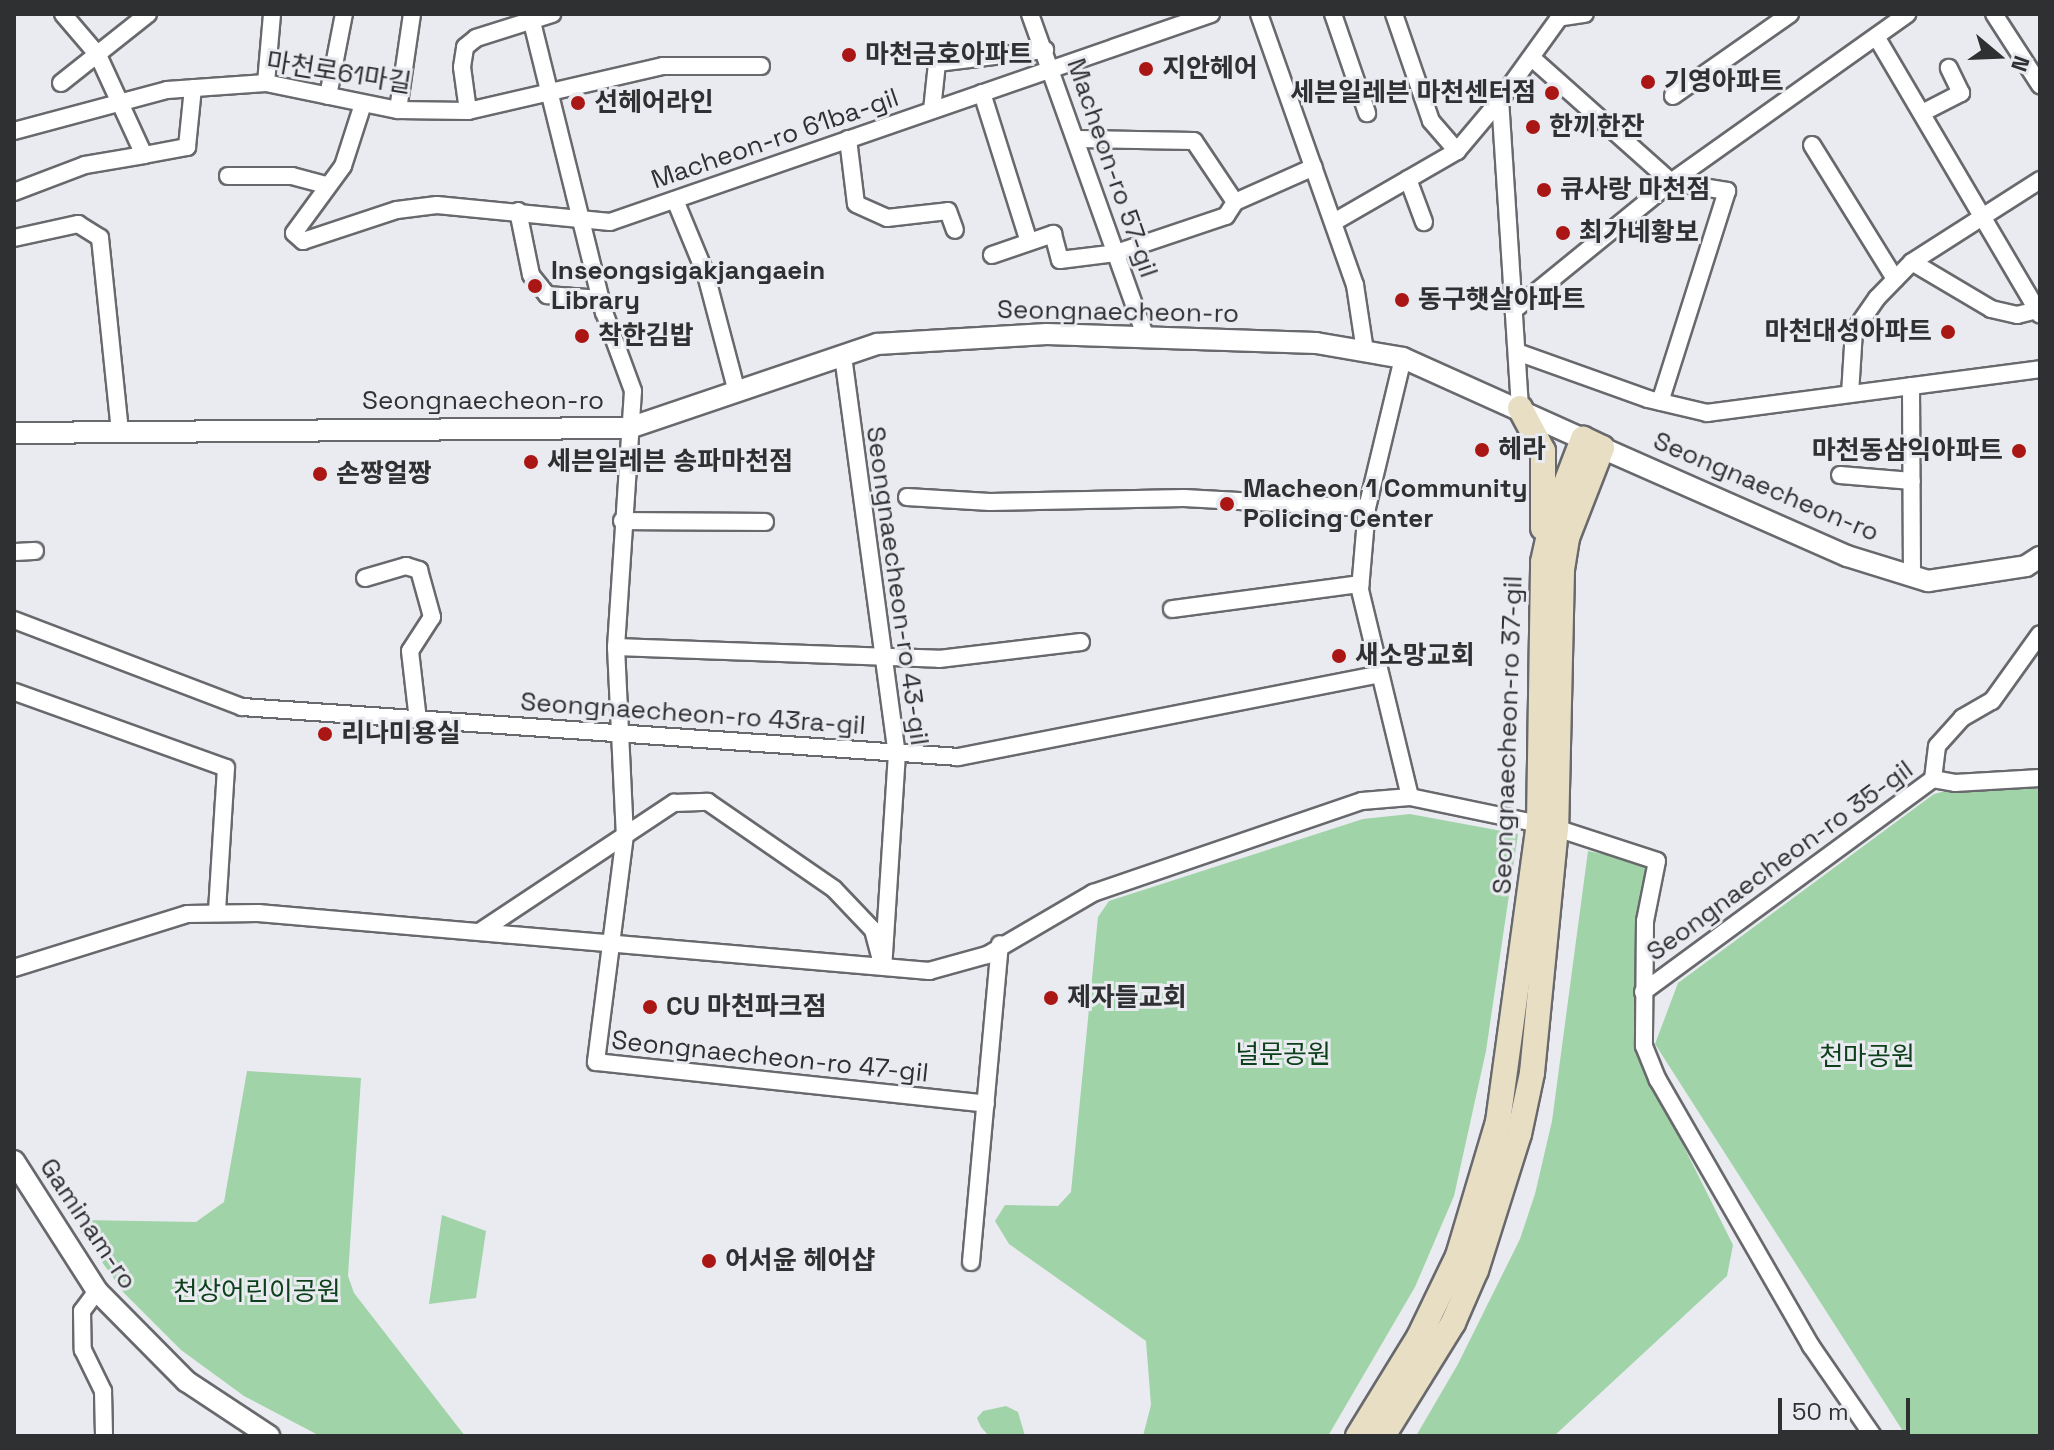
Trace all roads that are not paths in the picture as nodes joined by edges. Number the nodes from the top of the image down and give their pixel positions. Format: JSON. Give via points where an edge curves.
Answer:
{"nodes":[{"id":1,"x":63,"y":14,"type":"edge"},
{"id":2,"x":148,"y":14,"type":"edge"},
{"id":3,"x":272,"y":14,"type":"edge"},
{"id":4,"x":344,"y":14,"type":"edge"},
{"id":5,"x":412,"y":14,"type":"edge"},
{"id":6,"x":552,"y":14,"type":"edge"},
{"id":7,"x":1030,"y":14,"type":"edge"},
{"id":8,"x":1211,"y":14,"type":"edge"},
{"id":9,"x":1259,"y":14,"type":"edge"},
{"id":10,"x":1333,"y":14,"type":"edge"},
{"id":11,"x":1394,"y":14,"type":"edge"},
{"id":12,"x":1585,"y":14,"type":"edge"},
{"id":13,"x":1790,"y":14,"type":"edge"},
{"id":14,"x":1907,"y":14,"type":"edge"},
{"id":15,"x":1994,"y":14,"type":"edge"},
{"id":16,"x":1562,"y":16,"type":"edge"},
{"id":17,"x":531,"y":18,"type":"edge"},
{"id":18,"x":1877,"y":38,"type":"junction"},
{"id":19,"x":1045,"y":50,"type":"junction"},
{"id":20,"x":98,"y":55,"type":"junction"},
{"id":21,"x":1532,"y":58,"type":"junction"},
{"id":22,"x":761,"y":66,"type":"dead end"},
{"id":23,"x":1052,"y":68,"type":"junction"},
{"id":24,"x":1949,"y":68,"type":"dead end"},
{"id":25,"x":61,"y":83,"type":"dead end"},
{"id":26,"x":266,"y":83,"type":"junction"},
{"id":27,"x":2040,"y":85,"type":"edge"},
{"id":28,"x":193,"y":88,"type":"junction"},
{"id":29,"x":982,"y":93,"type":"junction"},
{"id":30,"x":328,"y":96,"type":"junction"},
{"id":31,"x":549,"y":96,"type":"junction"},
{"id":32,"x":1673,"y":96,"type":"dead end"},
{"id":33,"x":1500,"y":100,"type":"junction"},
{"id":34,"x":124,"y":103,"type":"junction"},
{"id":35,"x":363,"y":104,"type":"junction"},
{"id":36,"x":398,"y":110,"type":"junction"},
{"id":37,"x":932,"y":110,"type":"junction"},
{"id":38,"x":468,"y":111,"type":"junction"},
{"id":39,"x":1367,"y":113,"type":"dead end"},
{"id":40,"x":1922,"y":113,"type":"junction"},
{"id":41,"x":16,"y":128,"type":"edge"},
{"id":42,"x":848,"y":139,"type":"junction"},
{"id":43,"x":1077,"y":139,"type":"junction"},
{"id":44,"x":1812,"y":145,"type":"dead end"},
{"id":45,"x":1457,"y":151,"type":"junction"},
{"id":46,"x":144,"y":155,"type":"junction"},
{"id":47,"x":1314,"y":167,"type":"junction"},
{"id":48,"x":228,"y":176,"type":"dead end"},
{"id":49,"x":1408,"y":179,"type":"junction"},
{"id":50,"x":2040,"y":180,"type":"edge"},
{"id":51,"x":1671,"y":182,"type":"junction"},
{"id":52,"x":325,"y":185,"type":"junction"},
{"id":53,"x":14,"y":192,"type":"edge"},
{"id":54,"x":675,"y":200,"type":"junction"},
{"id":55,"x":1235,"y":202,"type":"junction"},
{"id":56,"x":518,"y":211,"type":"junction"},
{"id":57,"x":1982,"y":214,"type":"junction"},
{"id":58,"x":579,"y":220,"type":"junction"},
{"id":59,"x":1334,"y":222,"type":"junction"},
{"id":60,"x":1424,"y":222,"type":"dead end"},
{"id":61,"x":955,"y":230,"type":"dead end"},
{"id":62,"x":14,"y":238,"type":"edge"},
{"id":63,"x":1028,"y":239,"type":"junction"},
{"id":64,"x":1116,"y":253,"type":"junction"},
{"id":65,"x":992,"y":255,"type":"dead end"},
{"id":66,"x":1912,"y":262,"type":"junction"},
{"id":67,"x":1895,"y":279,"type":"junction"},
{"id":68,"x":601,"y":299,"type":"junction"},
{"id":69,"x":2038,"y":307,"type":"edge"},
{"id":70,"x":1514,"y":310,"type":"junction"},
{"id":71,"x":1146,"y":338,"type":"junction"},
{"id":72,"x":1365,"y":351,"type":"junction"},
{"id":73,"x":1517,"y":352,"type":"junction"},
{"id":74,"x":843,"y":356,"type":"junction"},
{"id":75,"x":1403,"y":358,"type":"junction"},
{"id":76,"x":2040,"y":369,"type":"edge"},
{"id":77,"x":1911,"y":386,"type":"junction"},
{"id":78,"x":737,"y":392,"type":"junction"},
{"id":79,"x":1850,"y":394,"type":"junction"},
{"id":80,"x":1660,"y":402,"type":"junction"},
{"id":81,"x":1520,"y":408,"type":"junction"},
{"id":82,"x":629,"y":428,"type":"junction"},
{"id":83,"x":120,"y":431,"type":"junction"},
{"id":84,"x":14,"y":433,"type":"edge"},
{"id":85,"x":1592,"y":443,"type":"junction"},
{"id":86,"x":1840,"y":475,"type":"dead end"},
{"id":87,"x":1912,"y":481,"type":"junction"},
{"id":88,"x":907,"y":497,"type":"dead end"},
{"id":89,"x":1367,"y":508,"type":"junction"},
{"id":90,"x":622,"y":521,"type":"junction"},
{"id":91,"x":765,"y":522,"type":"dead end"},
{"id":92,"x":1547,"y":539,"type":"junction"},
{"id":93,"x":35,"y":551,"type":"dead end"},
{"id":94,"x":14,"y":552,"type":"edge"},
{"id":95,"x":2040,"y":557,"type":"edge"},
{"id":96,"x":1912,"y":576,"type":"junction"},
{"id":97,"x":365,"y":578,"type":"dead end"},
{"id":98,"x":1360,"y":584,"type":"junction"},
{"id":99,"x":1172,"y":609,"type":"dead end"},
{"id":100,"x":14,"y":620,"type":"edge"},
{"id":101,"x":2040,"y":634,"type":"edge"},
{"id":102,"x":1081,"y":642,"type":"dead end"},
{"id":103,"x":616,"y":647,"type":"junction"},
{"id":104,"x":887,"y":658,"type":"junction"},
{"id":105,"x":1377,"y":675,"type":"junction"},
{"id":106,"x":15,"y":692,"type":"edge"},
{"id":107,"x":418,"y":720,"type":"junction"},
{"id":108,"x":619,"y":732,"type":"junction"},
{"id":109,"x":897,"y":753,"type":"junction"},
{"id":110,"x":2040,"y":778,"type":"edge"},
{"id":111,"x":1933,"y":779,"type":"junction"},
{"id":112,"x":1410,"y":797,"type":"junction"},
{"id":113,"x":1548,"y":826,"type":"junction"},
{"id":114,"x":625,"y":835,"type":"junction"},
{"id":115,"x":217,"y":913,"type":"junction"},
{"id":116,"x":481,"y":931,"type":"junction"},
{"id":117,"x":609,"y":943,"type":"junction"},
{"id":118,"x":1000,"y":944,"type":"junction"},
{"id":119,"x":883,"y":967,"type":"junction"},
{"id":120,"x":14,"y":968,"type":"edge"},
{"id":121,"x":1643,"y":992,"type":"junction"},
{"id":122,"x":986,"y":1104,"type":"junction"},
{"id":123,"x":14,"y":1161,"type":"edge"},
{"id":124,"x":971,"y":1262,"type":"dead end"},
{"id":125,"x":97,"y":1291,"type":"junction"},
{"id":126,"x":104,"y":1436,"type":"edge"},
{"id":127,"x":269,"y":1436,"type":"edge"},
{"id":128,"x":1358,"y":1436,"type":"edge"},
{"id":129,"x":1383,"y":1436,"type":"edge"},
{"id":130,"x":1873,"y":1436,"type":"edge"}],
"edges":[{"from":1,"to":20,"type":"street"},
{"from":2,"to":20,"type":"street"},
{"from":3,"to":26,"type":"street"},
{"from":4,"to":30,"type":"street"},
{"from":5,"to":36,"type":"street"},
{"from":6,"to":17,"type":"street"},
{"from":7,"to":19,"type":"street","name":"Macheon-ro 57-gil"},
{"from":8,"to":23,"type":"street","name":"Macheon-ro 61ba-gil"},
{"from":9,"to":47,"type":"street"},
{"from":10,"to":39,"type":"street"},
{"from":11,"to":45,"type":"street","via":[[1431,121]]},
{"from":12,"to":16,"type":"street"},
{"from":13,"to":32,"type":"street"},
{"from":14,"to":18,"type":"street"},
{"from":15,"to":27,"type":"street"},
{"from":16,"to":21,"type":"street"},
{"from":17,"to":31,"type":"street","name":"Seongnaecheon-ro 47-gil"},
{"from":17,"to":38,"type":"street","via":[[465,47]]},
{"from":18,"to":40,"type":"street"},
{"from":18,"to":51,"type":"street"},
{"from":19,"to":23,"type":"street","name":"Macheon-ro 57-gil"},
{"from":19,"to":37,"type":"street","via":[[937,63]]},
{"from":20,"to":25,"type":"street"},
{"from":20,"to":34,"type":"street"},
{"from":21,"to":33,"type":"street"},
{"from":21,"to":51,"type":"street"},
{"from":22,"to":31,"type":"street","name":"마천로61마길","via":[[663,66]]},
{"from":23,"to":29,"type":"street","name":"Macheon-ro 61ba-gil"},
{"from":23,"to":43,"type":"street","name":"Macheon-ro 57-gil"},
{"from":24,"to":40,"type":"street","via":[[1961,93]]},
{"from":26,"to":28,"type":"street","name":"마천로61마길"},
{"from":26,"to":30,"type":"street","name":"마천로61마길"},
{"from":28,"to":34,"type":"street","name":"마천로61마길"},
{"from":28,"to":46,"type":"street","via":[[187,147]]},
{"from":29,"to":37,"type":"street","name":"Macheon-ro 61ba-gil"},
{"from":29,"to":63,"type":"street"},
{"from":30,"to":35,"type":"street","name":"마천로61마길"},
{"from":31,"to":38,"type":"street","name":"마천로61마길"},
{"from":31,"to":58,"type":"street","name":"Seongnaecheon-ro 47-gil"},
{"from":33,"to":45,"type":"street"},
{"from":33,"to":70,"type":"street"},
{"from":34,"to":41,"type":"street","name":"마천로61마길"},
{"from":34,"to":46,"type":"street"},
{"from":35,"to":36,"type":"street","name":"마천로61마길"},
{"from":35,"to":52,"type":"street","via":[[343,166]]},
{"from":36,"to":38,"type":"street","name":"마천로61마길"},
{"from":37,"to":42,"type":"street","name":"Macheon-ro 61ba-gil"},
{"from":40,"to":57,"type":"street"},
{"from":42,"to":54,"type":"street","name":"Macheon-ro 61ba-gil"},
{"from":42,"to":61,"type":"street","via":[[856,204],[887,218],[948,211]]},
{"from":43,"to":55,"type":"street","via":[[1194,141]]},
{"from":43,"to":64,"type":"street","name":"Macheon-ro 57-gil"},
{"from":44,"to":67,"type":"street"},
{"from":45,"to":49,"type":"street"},
{"from":46,"to":53,"type":"street","via":[[85,165]]},
{"from":47,"to":55,"type":"street"},
{"from":47,"to":59,"type":"street"},
{"from":48,"to":52,"type":"street","via":[[292,176]]},
{"from":49,"to":59,"type":"street"},
{"from":49,"to":60,"type":"street"},
{"from":50,"to":57,"type":"street"},
{"from":51,"to":70,"type":"street"},
{"from":51,"to":80,"type":"street","via":[[1727,191]]},
{"from":52,"to":56,"type":"street","name":"Macheon-ro 61ba-gil","via":[[294,233],[303,241],[397,210],[437,205]]},
{"from":54,"to":58,"type":"street","name":"Macheon-ro 61ba-gil","via":[[610,222]]},
{"from":54,"to":78,"type":"street","via":[[706,275]]},
{"from":55,"to":64,"type":"street","via":[[1226,216]]},
{"from":56,"to":58,"type":"street","name":"Macheon-ro 61ba-gil"},
{"from":56,"to":68,"type":"street","via":[[531,275],[547,295]]},
{"from":57,"to":66,"type":"street"},
{"from":57,"to":69,"type":"street"},
{"from":58,"to":68,"type":"street","name":"Seongnaecheon-ro 47-gil"},
{"from":59,"to":72,"type":"street","via":[[1355,285]]},
{"from":62,"to":83,"type":"street","via":[[78,224],[100,238]]},
{"from":63,"to":64,"type":"street","via":[[1053,234],[1060,260]]},
{"from":63,"to":65,"type":"street"},
{"from":64,"to":71,"type":"street","name":"Macheon-ro 57-gil"},
{"from":66,"to":67,"type":"street"},
{"from":66,"to":69,"type":"street","via":[[1991,309],[2017,315]]},
{"from":67,"to":79,"type":"street","via":[[1854,331]]},
{"from":68,"to":82,"type":"street","name":"Seongnaecheon-ro 47-gil","via":[[633,391]]},
{"from":70,"to":73,"type":"street"},
{"from":71,"to":72,"type":"street","name":"Seongnaecheon-ro","via":[[1316,343]]},
{"from":71,"to":74,"type":"street","name":"Seongnaecheon-ro","via":[[1047,334],[877,344]]},
{"from":72,"to":75,"type":"street","name":"Seongnaecheon-ro"},
{"from":73,"to":80,"type":"street"},
{"from":73,"to":81,"type":"street"},
{"from":74,"to":78,"type":"street","name":"Seongnaecheon-ro"},
{"from":74,"to":104,"type":"street","name":"Seongnaecheon-ro 43-gil"},
{"from":75,"to":81,"type":"street","name":"Seongnaecheon-ro"},
{"from":75,"to":89,"type":"street"},
{"from":76,"to":77,"type":"street"},
{"from":77,"to":79,"type":"street"},
{"from":77,"to":87,"type":"street"},
{"from":78,"to":82,"type":"street","name":"Seongnaecheon-ro"},
{"from":79,"to":80,"type":"street","via":[[1707,413]]},
{"from":81,"to":85,"type":"street","name":"Seongnaecheon-ro"},
{"from":81,"to":92,"type":"main road","via":[[1543,451],[1541,522]]},
{"from":82,"to":83,"type":"street","name":"Seongnaecheon-ro"},
{"from":82,"to":90,"type":"street","name":"Seongnaecheon-ro 47-gil"},
{"from":83,"to":84,"type":"street","name":"Seongnaecheon-ro"},
{"from":85,"to":92,"type":"main road","name":"Seongnaecheon-ro 37-gil"},
{"from":85,"to":96,"type":"street","name":"Seongnaecheon-ro","via":[[1847,556]]},
{"from":85,"to":113,"type":"main road","name":"Seongnaecheon-ro 37-gil","via":[[1562,570]]},
{"from":86,"to":87,"type":"street"},
{"from":87,"to":96,"type":"street"},
{"from":88,"to":89,"type":"street","via":[[990,502],[1184,498]]},
{"from":89,"to":98,"type":"street"},
{"from":90,"to":91,"type":"street"},
{"from":90,"to":103,"type":"street","name":"Seongnaecheon-ro 47-gil"},
{"from":92,"to":113,"type":"main road","name":"Seongnaecheon-ro 37-gil"},
{"from":93,"to":94,"type":"street"},
{"from":95,"to":96,"type":"street","name":"Seongnaecheon-ro","via":[[2026,566],[1928,581]]},
{"from":97,"to":107,"type":"street","via":[[406,566],[419,570],[432,617],[410,651]]},
{"from":98,"to":99,"type":"street"},
{"from":98,"to":105,"type":"street"},
{"from":100,"to":107,"type":"street","name":"Seongnaecheon-ro 43ra-gil","via":[[242,707]]},
{"from":101,"to":111,"type":"street","name":"Seongnaecheon-ro 35-gil","via":[[1992,701],[1962,718],[1937,746]]},
{"from":102,"to":104,"type":"street","via":[[939,659]]},
{"from":103,"to":104,"type":"street"},
{"from":103,"to":108,"type":"street","name":"Seongnaecheon-ro 47-gil"},
{"from":104,"to":109,"type":"street","name":"Seongnaecheon-ro 43-gil"},
{"from":105,"to":109,"type":"street","name":"Seongnaecheon-ro 43ra-gil","via":[[958,757]]},
{"from":105,"to":112,"type":"street"},
{"from":106,"to":115,"type":"street","via":[[226,768]]},
{"from":107,"to":108,"type":"street","name":"Seongnaecheon-ro 43ra-gil"},
{"from":108,"to":109,"type":"street","name":"Seongnaecheon-ro 43ra-gil"},
{"from":108,"to":114,"type":"street","name":"Seongnaecheon-ro 47-gil"},
{"from":109,"to":119,"type":"street","name":"Seongnaecheon-ro 43-gil"},
{"from":110,"to":111,"type":"street","via":[[1955,783]]},
{"from":111,"to":121,"type":"street","name":"Seongnaecheon-ro 35-gil"},
{"from":112,"to":113,"type":"street"},
{"from":112,"to":118,"type":"street","via":[[1362,801],[1093,893]]},
{"from":113,"to":121,"type":"street","via":[[1657,861],[1645,921]]},
{"from":113,"to":128,"type":"main road","name":"Seongnaecheon-ro 37-gil","via":[[1511,1058],[1483,1186],[1419,1337]]},
{"from":113,"to":129,"type":"main road","name":"Seongnaecheon-ro 37-gil","via":[[1532,1073],[1519,1134],[1476,1270],[1453,1323]]},
{"from":114,"to":116,"type":"street"},
{"from":114,"to":117,"type":"street","name":"Seongnaecheon-ro 47-gil"},
{"from":114,"to":119,"type":"street","via":[[674,803],[708,802],[834,889],[873,930]]},
{"from":115,"to":116,"type":"street"},
{"from":115,"to":120,"type":"street","via":[[187,914],[103,936]]},
{"from":116,"to":117,"type":"street"},
{"from":117,"to":119,"type":"street"},
{"from":117,"to":122,"type":"street","name":"Seongnaecheon-ro 47-gil","via":[[596,1062]]},
{"from":118,"to":119,"type":"street","via":[[987,955],[929,971]]},
{"from":118,"to":122,"type":"street"},
{"from":121,"to":130,"type":"street","name":"Seongnaecheon-ro 35-gil","via":[[1644,1046],[1658,1080],[1811,1346]]},
{"from":122,"to":124,"type":"street"},
{"from":123,"to":125,"type":"street","name":"Gaminam-ro"},
{"from":125,"to":126,"type":"street","via":[[82,1311],[83,1350],[103,1391]]},
{"from":125,"to":127,"type":"street","name":"Gaminam-ro","via":[[186,1381]]}]}
